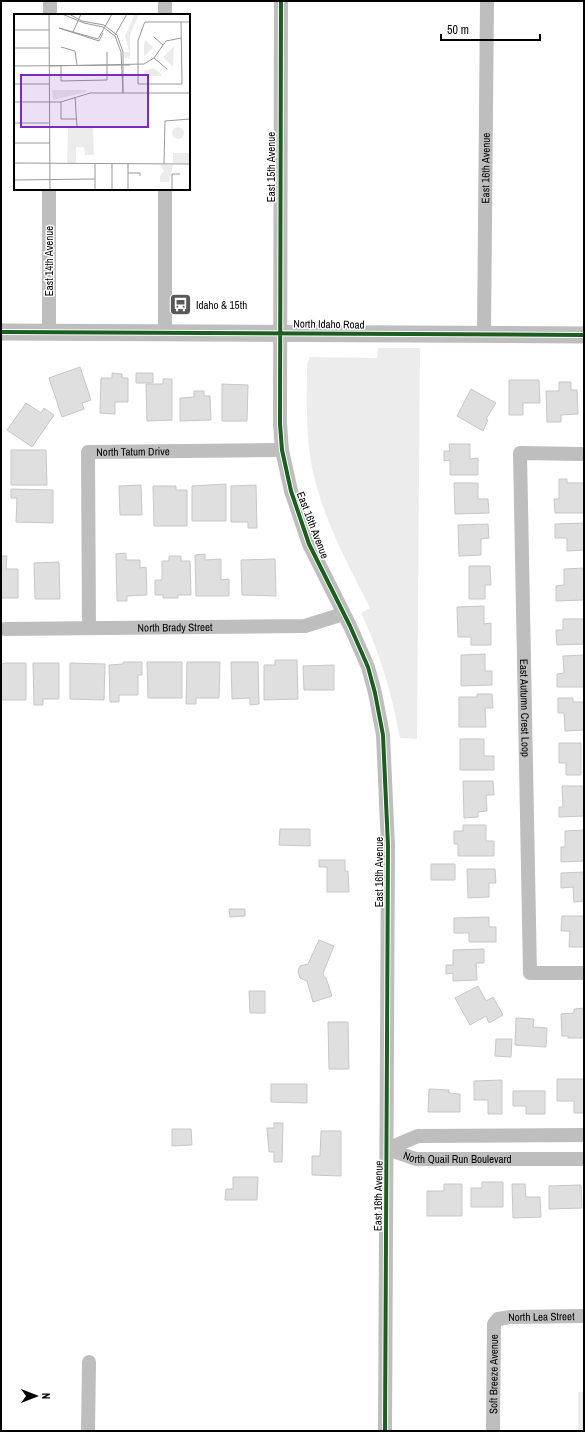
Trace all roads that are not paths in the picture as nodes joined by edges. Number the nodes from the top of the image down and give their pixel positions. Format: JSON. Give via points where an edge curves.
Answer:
{"nodes":[{"id":1,"x":50,"y":1,"type":"edge"},
{"id":2,"x":165,"y":1,"type":"edge"},
{"id":3,"x":281,"y":1,"type":"edge"},
{"id":4,"x":487,"y":1,"type":"edge"},
{"id":5,"x":50,"y":14,"type":"edge"},
{"id":6,"x":165,"y":14,"type":"edge"},
{"id":7,"x":50,"y":190,"type":"edge"},
{"id":8,"x":165,"y":190,"type":"edge"},
{"id":9,"x":1,"y":332,"type":"edge"},
{"id":10,"x":49,"y":332,"type":"junction"},
{"id":11,"x":165,"y":332,"type":"junction"},
{"id":12,"x":281,"y":332,"type":"junction"},
{"id":13,"x":484,"y":334,"type":"junction"},
{"id":14,"x":584,"y":335,"type":"edge"},
{"id":15,"x":282,"y":450,"type":"junction"},
{"id":16,"x":584,"y":454,"type":"edge"},
{"id":17,"x":343,"y":614,"type":"junction"},
{"id":18,"x":89,"y":628,"type":"junction"},
{"id":19,"x":4,"y":629,"type":"dead end"},
{"id":20,"x":584,"y":973,"type":"edge"},
{"id":21,"x":584,"y":1135,"type":"edge"},
{"id":22,"x":388,"y":1149,"type":"junction"},
{"id":23,"x":584,"y":1159,"type":"edge"},
{"id":24,"x":584,"y":1316,"type":"edge"},
{"id":25,"x":498,"y":1319,"type":"joint"},
{"id":26,"x":88,"y":1362,"type":"dead end"},
{"id":27,"x":88,"y":1431,"type":"edge"},
{"id":28,"x":385,"y":1431,"type":"edge"},
{"id":29,"x":493,"y":1431,"type":"edge"}],
"edges":[{"from":1,"to":5,"type":"street"},
{"from":2,"to":6,"type":"street"},
{"from":3,"to":12,"type":"street","name":"East 15th Avenue"},
{"from":4,"to":13,"type":"street","name":"East 16th Avenue"},
{"from":7,"to":10,"type":"street","name":"East 14th Avenue"},
{"from":8,"to":11,"type":"street"},
{"from":9,"to":10,"type":"main road","name":"North Idaho Road"},
{"from":10,"to":11,"type":"main road","name":"North Idaho Road"},
{"from":11,"to":12,"type":"main road","name":"North Idaho Road"},
{"from":12,"to":13,"type":"main road","name":"North Idaho Road"},
{"from":12,"to":15,"type":"street","name":"East 16th Avenue"},
{"from":13,"to":14,"type":"main road","name":"North Idaho Road"},
{"from":15,"to":17,"type":"street","name":"East 16th Avenue","via":[[291,491],[309,544]]},
{"from":15,"to":18,"type":"street","name":"North Tatum Drive","via":[[88,452]]},
{"from":16,"to":20,"type":"street","name":"East Autumn Crest Loop","via":[[520,454],[530,973]]},
{"from":17,"to":18,"type":"street","name":"North Brady Street","via":[[305,626]]},
{"from":17,"to":22,"type":"street","name":"East 16th Avenue","via":[[368,667],[383,734],[388,846]]},
{"from":18,"to":19,"type":"street","name":"North Brady Street"},
{"from":21,"to":22,"type":"street","name":"North Quail Run Boulevard","via":[[418,1136]]},
{"from":22,"to":23,"type":"street","name":"North Quail Run Boulevard","via":[[416,1160]]},
{"from":22,"to":28,"type":"street","name":"East 16th Avenue"},
{"from":24,"to":25,"type":"street","name":"North Lea Street"},
{"from":25,"to":29,"type":"street","name":"Soft Breeze Avenue","via":[[494,1324],[493,1338]]},
{"from":26,"to":27,"type":"street"}]}
